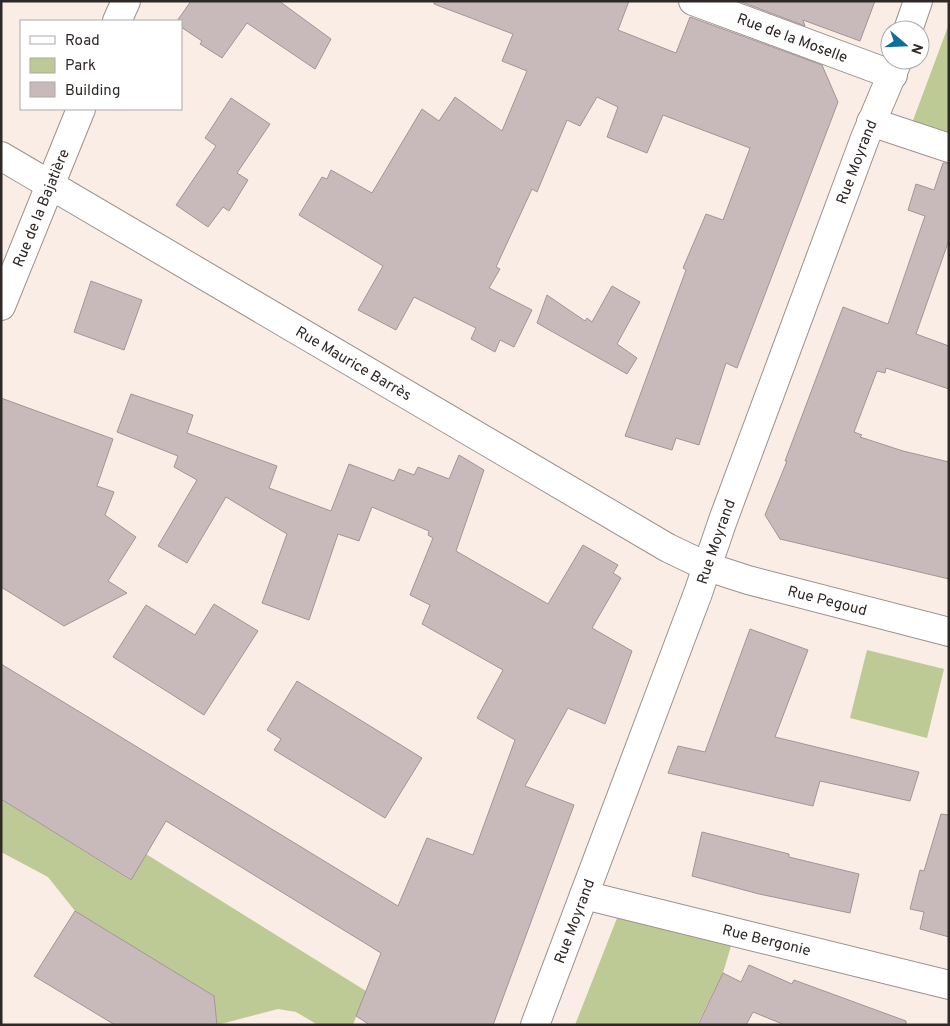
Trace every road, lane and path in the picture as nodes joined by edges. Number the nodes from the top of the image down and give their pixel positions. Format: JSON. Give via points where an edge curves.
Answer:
{"nodes":[{"id":1,"x":126,"y":1,"type":"edge"},
{"id":2,"x":693,"y":1,"type":"edge"},
{"id":3,"x":918,"y":1,"type":"edge"},
{"id":4,"x":117,"y":20,"type":"edge"},
{"id":5,"x":911,"y":20,"type":"edge"},
{"id":6,"x":880,"y":62,"type":"edge"},
{"id":7,"x":894,"y":70,"type":"edge"},
{"id":8,"x":81,"y":110,"type":"edge"},
{"id":9,"x":871,"y":122,"type":"junction"},
{"id":10,"x":949,"y":148,"type":"edge"},
{"id":11,"x":1,"y":156,"type":"edge"},
{"id":12,"x":50,"y":185,"type":"junction"},
{"id":13,"x":1,"y":306,"type":"edge"},
{"id":14,"x":708,"y":567,"type":"junction"},
{"id":15,"x":949,"y":632,"type":"edge"},
{"id":16,"x":584,"y":895,"type":"junction"},
{"id":17,"x":949,"y":985,"type":"edge"},
{"id":18,"x":536,"y":1025,"type":"edge"}],
"edges":[{"from":1,"to":4,"type":"street"},
{"from":2,"to":6,"type":"street","name":"Rue de la Moselle"},
{"from":3,"to":5,"type":"street"},
{"from":7,"to":9,"type":"street","name":"Rue Moyrand"},
{"from":8,"to":12,"type":"street","name":"Rue de la Bajatière"},
{"from":9,"to":10,"type":"street"},
{"from":9,"to":14,"type":"street","name":"Rue Moyrand"},
{"from":11,"to":12,"type":"street","name":"Rue Maurice Barrès"},
{"from":12,"to":13,"type":"street","name":"Rue de la Bajatière"},
{"from":12,"to":14,"type":"street","name":"Rue Maurice Barrès","via":[[668,548]]},
{"from":14,"to":15,"type":"street","name":"Rue Pegoud"},
{"from":14,"to":16,"type":"street","name":"Rue Moyrand"},
{"from":16,"to":17,"type":"street","name":"Rue Bergonie"},
{"from":16,"to":18,"type":"street","name":"Rue Moyrand"}]}
